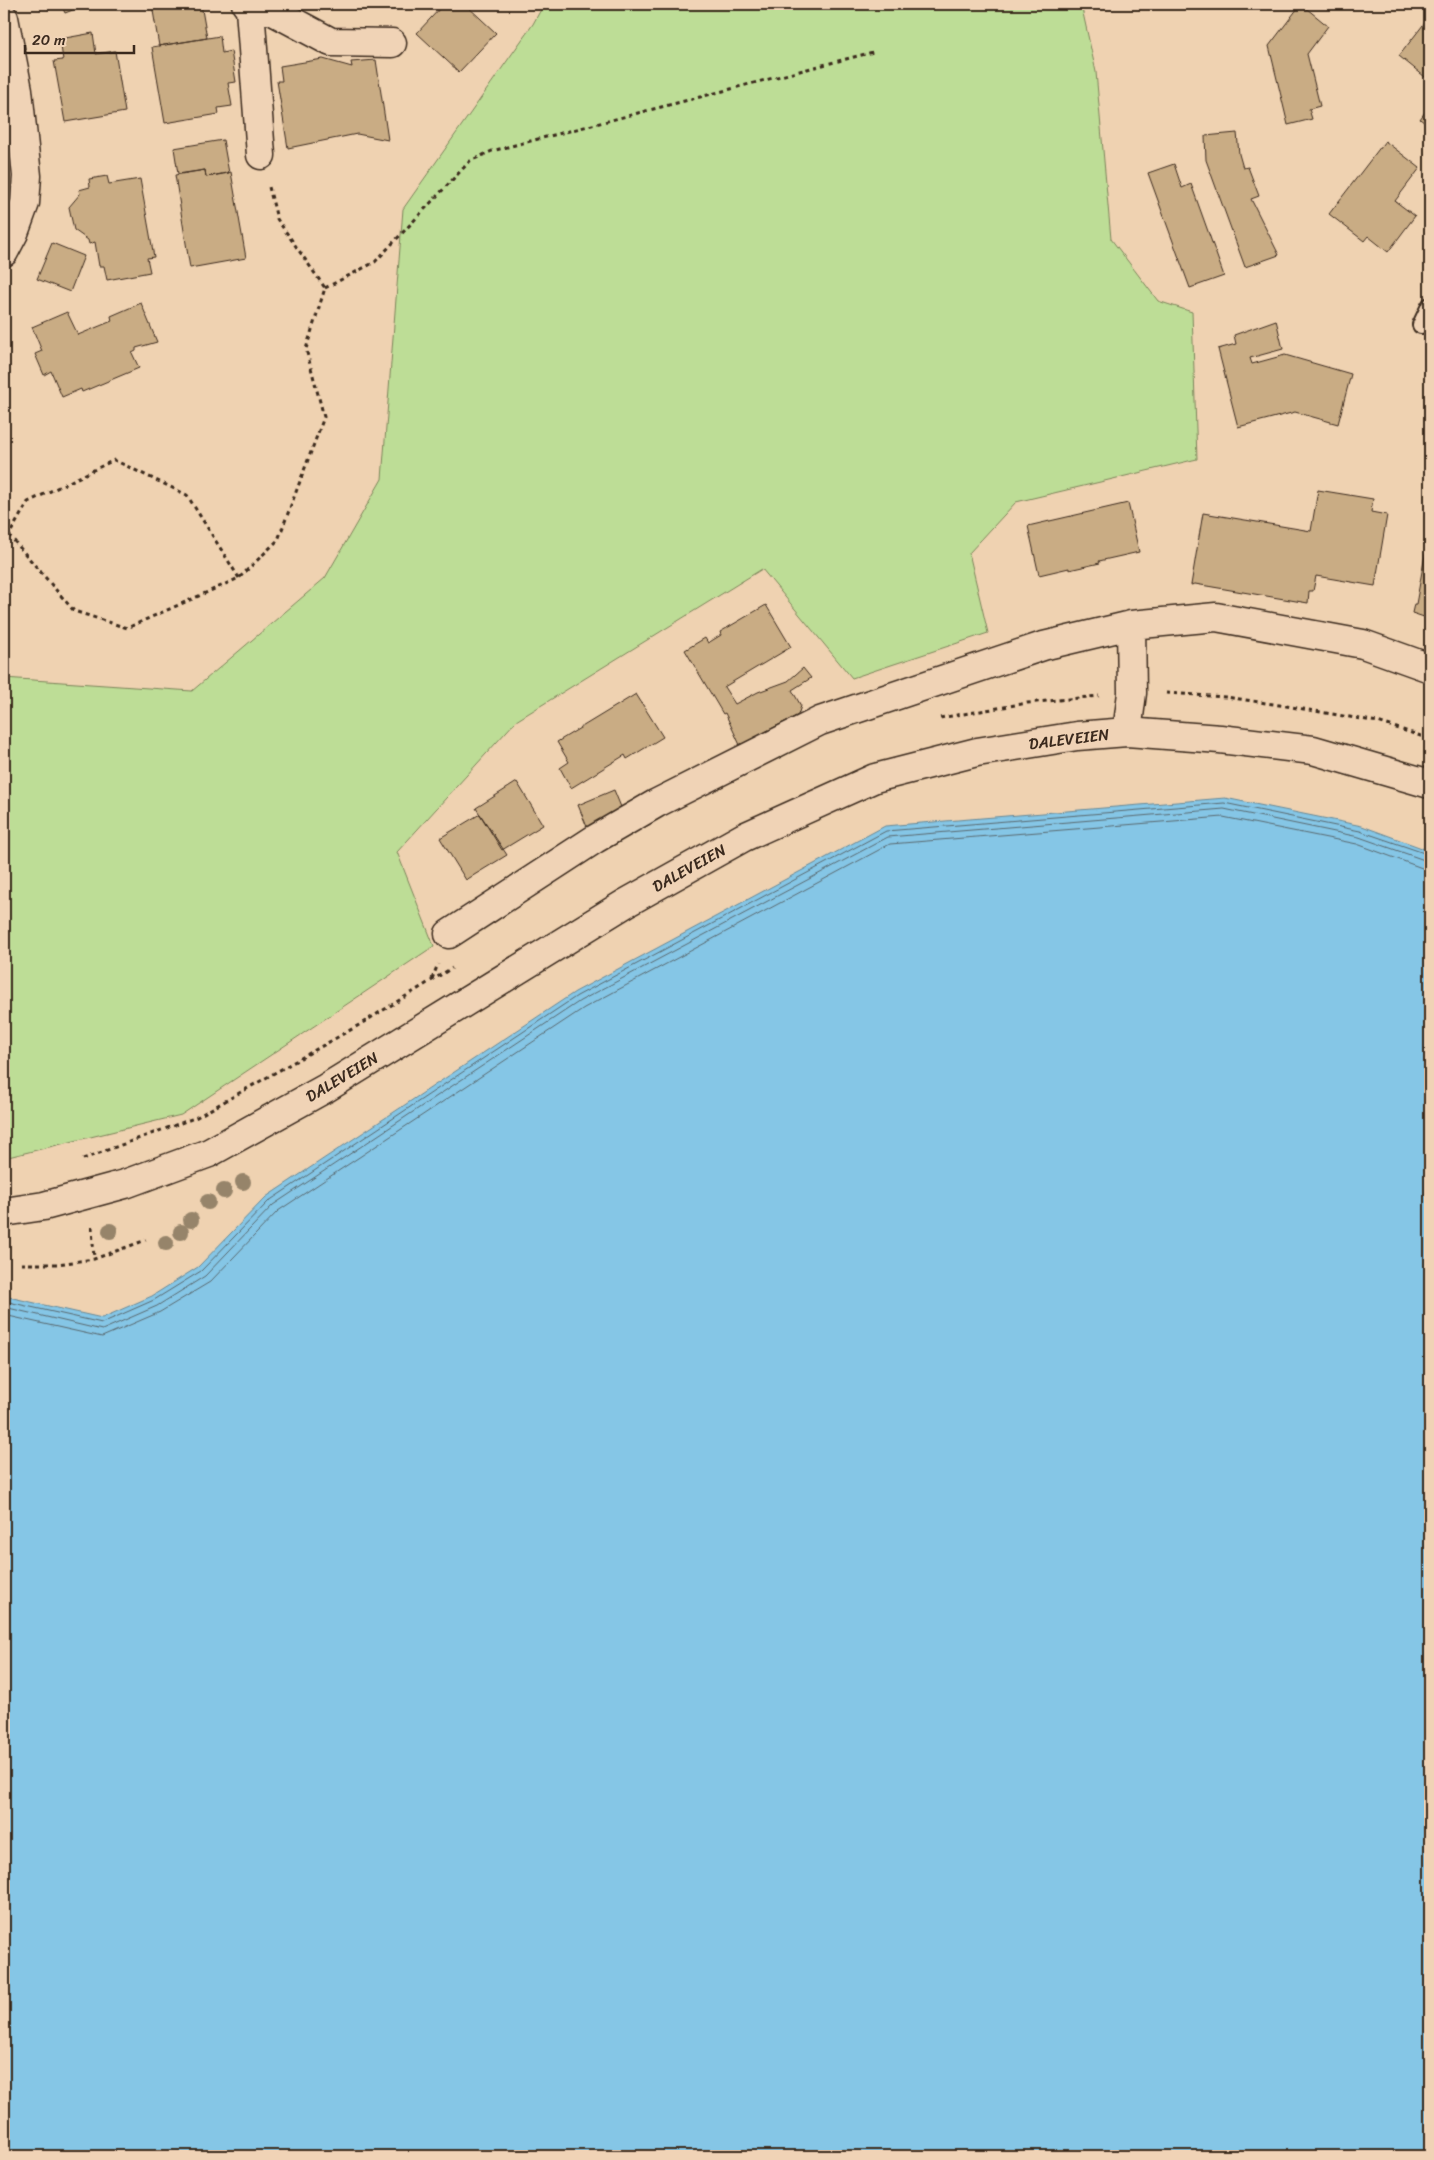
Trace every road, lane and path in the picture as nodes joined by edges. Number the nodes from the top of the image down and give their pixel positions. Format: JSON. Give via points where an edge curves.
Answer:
{"nodes":[{"id":1,"x":248,"y":6,"type":"edge"},
{"id":2,"x":4,"y":18,"type":"edge"},
{"id":3,"x":392,"y":43,"type":"dead end"},
{"id":4,"x":873,"y":52,"type":"dead end"},
{"id":5,"x":261,"y":155,"type":"joint"},
{"id":6,"x":4,"y":252,"type":"edge"},
{"id":7,"x":325,"y":288,"type":"junction"},
{"id":8,"x":1430,"y":306,"type":"edge"},
{"id":9,"x":1421,"y":324,"type":"dead end"},
{"id":10,"x":239,"y":578,"type":"junction"},
{"id":11,"x":1131,"y":625,"type":"junction"},
{"id":12,"x":1430,"y":668,"type":"edge"},
{"id":13,"x":1127,"y":732,"type":"junction"},
{"id":14,"x":1430,"y":784,"type":"edge"},
{"id":15,"x":449,"y":934,"type":"dead end"},
{"id":16,"x":4,"y":1212,"type":"edge"},
{"id":17,"x":146,"y":1240,"type":"dead end"},
{"id":18,"x":21,"y":1264,"type":"dead end"}],
"edges":[{"from":1,"to":3,"type":"street","via":[[271,10],[331,42]]},
{"from":1,"to":5,"type":"street"},
{"from":2,"to":6,"type":"street","via":[[18,90],[27,176],[25,203]]},
{"from":4,"to":7,"type":"path","via":[[485,154],[470,161],[375,262]]},
{"from":5,"to":7,"type":"path","via":[[277,219]]},
{"from":7,"to":10,"type":"path","via":[[306,349],[324,416],[278,540]]},
{"from":8,"to":9,"type":"lane"},
{"from":10,"to":10,"type":"path","via":[[187,495],[114,460],[28,502],[9,535],[74,611],[127,628]]},
{"from":11,"to":12,"type":"street","via":[[1216,617],[1363,644]]},
{"from":11,"to":13,"type":"street","via":[[1132,693]]},
{"from":11,"to":15,"type":"street","via":[[1043,646],[820,721],[595,838]]},
{"from":13,"to":14,"type":"street","name":"DALEVEIEN","via":[[1313,750]]},
{"from":13,"to":16,"type":"street","name":"DALEVEIEN","via":[[1077,736],[977,752],[875,778],[744,837],[626,903],[326,1088],[208,1153],[124,1184],[44,1206]]},
{"from":17,"to":18,"type":"path","via":[[94,1259],[58,1264]]}]}
